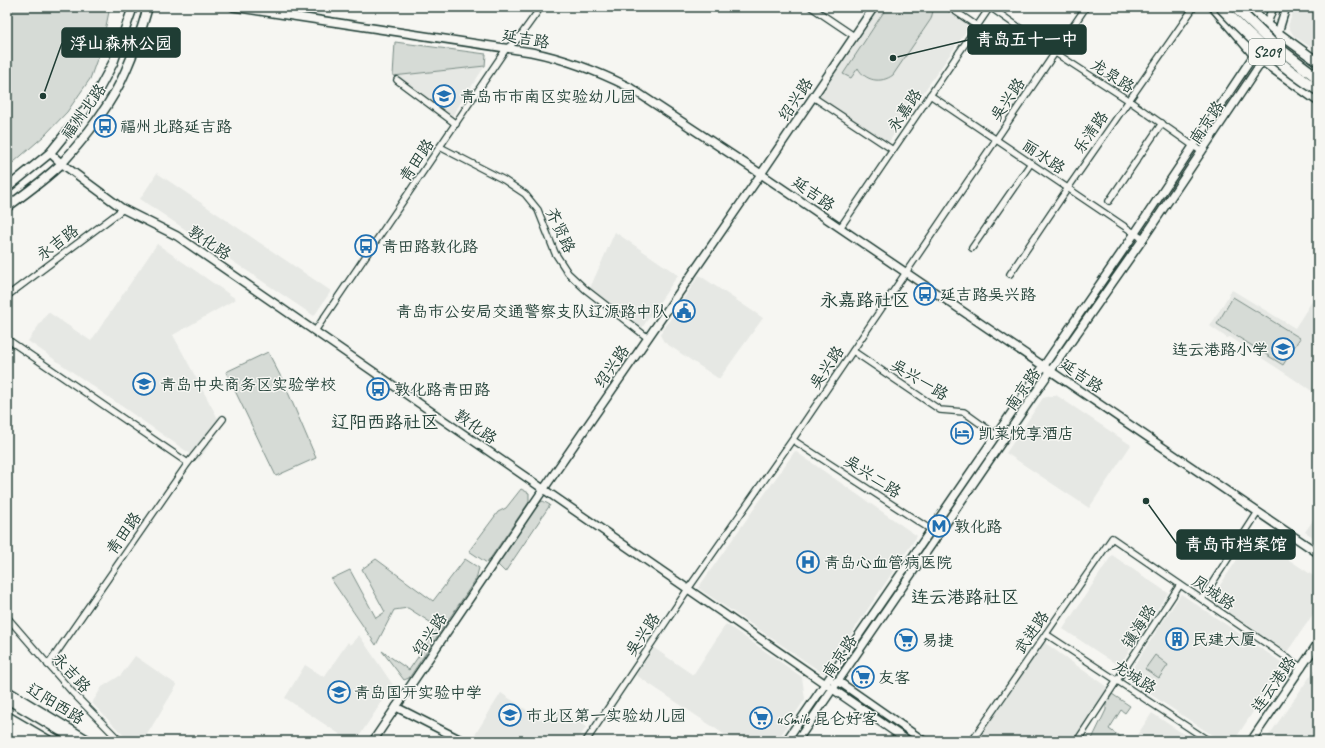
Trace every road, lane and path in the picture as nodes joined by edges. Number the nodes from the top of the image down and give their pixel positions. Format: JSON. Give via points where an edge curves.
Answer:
{"nodes":[{"id":1,"x":133,"y":7,"type":"edge"},
{"id":2,"x":148,"y":7,"type":"edge"},
{"id":3,"x":233,"y":7,"type":"edge"},
{"id":4,"x":541,"y":7,"type":"edge"},
{"id":5,"x":811,"y":7,"type":"edge"},
{"id":6,"x":874,"y":7,"type":"edge"},
{"id":7,"x":949,"y":7,"type":"edge"},
{"id":8,"x":990,"y":7,"type":"edge"},
{"id":9,"x":1086,"y":7,"type":"edge"},
{"id":10,"x":1194,"y":7,"type":"edge"},
{"id":11,"x":1213,"y":7,"type":"edge"},
{"id":12,"x":1221,"y":7,"type":"edge"},
{"id":13,"x":1235,"y":7,"type":"edge"},
{"id":14,"x":1249,"y":7,"type":"edge"},
{"id":15,"x":1273,"y":7,"type":"edge"},
{"id":16,"x":1286,"y":7,"type":"edge"},
{"id":17,"x":249,"y":8,"type":"edge"},
{"id":18,"x":1267,"y":25,"type":"junction"},
{"id":19,"x":977,"y":26,"type":"junction"},
{"id":20,"x":1278,"y":33,"type":"junction"},
{"id":21,"x":854,"y":36,"type":"junction"},
{"id":22,"x":506,"y":49,"type":"junction"},
{"id":23,"x":1054,"y":52,"type":"junction"},
{"id":24,"x":1254,"y":55,"type":"junction"},
{"id":25,"x":1262,"y":62,"type":"junction"},
{"id":26,"x":1318,"y":62,"type":"edge"},
{"id":27,"x":1318,"y":78,"type":"edge"},
{"id":28,"x":396,"y":80,"type":"dead end"},
{"id":29,"x":1318,"y":90,"type":"edge"},
{"id":30,"x":930,"y":95,"type":"junction"},
{"id":31,"x":813,"y":97,"type":"junction"},
{"id":32,"x":1128,"y":100,"type":"junction"},
{"id":33,"x":1318,"y":101,"type":"edge"},
{"id":34,"x":456,"y":124,"type":"junction"},
{"id":35,"x":1162,"y":124,"type":"junction"},
{"id":36,"x":996,"y":139,"type":"junction"},
{"id":37,"x":1193,"y":146,"type":"junction"},
{"id":38,"x":440,"y":147,"type":"junction"},
{"id":39,"x":893,"y":150,"type":"junction"},
{"id":40,"x":1202,"y":152,"type":"junction"},
{"id":41,"x":50,"y":153,"type":"junction"},
{"id":42,"x":61,"y":163,"type":"junction"},
{"id":43,"x":1031,"y":163,"type":"junction"},
{"id":44,"x":761,"y":174,"type":"junction"},
{"id":45,"x":7,"y":188,"type":"edge"},
{"id":46,"x":1068,"y":188,"type":"junction"},
{"id":47,"x":1108,"y":201,"type":"dead end"},
{"id":48,"x":7,"y":207,"type":"edge"},
{"id":49,"x":123,"y":208,"type":"junction"},
{"id":50,"x":840,"y":228,"type":"junction"},
{"id":51,"x":1135,"y":233,"type":"junction"},
{"id":52,"x":1144,"y":239,"type":"junction"},
{"id":53,"x":972,"y":248,"type":"dead end"},
{"id":54,"x":906,"y":273,"type":"junction"},
{"id":55,"x":1010,"y":274,"type":"dead end"},
{"id":56,"x":7,"y":296,"type":"edge"},
{"id":57,"x":314,"y":331,"type":"junction"},
{"id":58,"x":648,"y":338,"type":"junction"},
{"id":59,"x":7,"y":339,"type":"edge"},
{"id":60,"x":853,"y":351,"type":"junction"},
{"id":61,"x":1043,"y":366,"type":"junction"},
{"id":62,"x":1052,"y":372,"type":"junction"},
{"id":63,"x":223,"y":419,"type":"dead end"},
{"id":64,"x":996,"y":434,"type":"junction"},
{"id":65,"x":793,"y":440,"type":"junction"},
{"id":66,"x":188,"y":463,"type":"junction"},
{"id":67,"x":543,"y":490,"type":"junction"},
{"id":68,"x":1258,"y":512,"type":"junction"},
{"id":69,"x":931,"y":530,"type":"junction"},
{"id":70,"x":939,"y":535,"type":"junction"},
{"id":71,"x":1112,"y":538,"type":"joint"},
{"id":72,"x":1318,"y":553,"type":"edge"},
{"id":73,"x":1180,"y":585,"type":"junction"},
{"id":74,"x":688,"y":589,"type":"junction"},
{"id":75,"x":1202,"y":599,"type":"junction"},
{"id":76,"x":7,"y":617,"type":"edge"},
{"id":77,"x":1046,"y":634,"type":"junction"},
{"id":78,"x":1318,"y":643,"type":"edge"},
{"id":79,"x":48,"y":665,"type":"junction"},
{"id":80,"x":1302,"y":668,"type":"junction"},
{"id":81,"x":1118,"y":681,"type":"junction"},
{"id":82,"x":838,"y":682,"type":"junction"},
{"id":83,"x":826,"y":684,"type":"junction"},
{"id":84,"x":833,"y":689,"type":"junction"},
{"id":85,"x":7,"y":691,"type":"edge"},
{"id":86,"x":7,"y":698,"type":"edge"},
{"id":87,"x":7,"y":704,"type":"edge"},
{"id":88,"x":396,"y":707,"type":"junction"},
{"id":89,"x":7,"y":717,"type":"edge"},
{"id":90,"x":7,"y":728,"type":"edge"},
{"id":91,"x":7,"y":737,"type":"edge"},
{"id":92,"x":15,"y":741,"type":"edge"},
{"id":93,"x":31,"y":741,"type":"edge"},
{"id":94,"x":48,"y":741,"type":"edge"},
{"id":95,"x":68,"y":741,"type":"edge"},
{"id":96,"x":79,"y":741,"type":"edge"},
{"id":97,"x":89,"y":741,"type":"edge"},
{"id":98,"x":120,"y":741,"type":"edge"},
{"id":99,"x":373,"y":741,"type":"edge"},
{"id":100,"x":463,"y":741,"type":"edge"},
{"id":101,"x":586,"y":741,"type":"edge"},
{"id":102,"x":786,"y":741,"type":"edge"},
{"id":103,"x":797,"y":741,"type":"edge"},
{"id":104,"x":908,"y":741,"type":"edge"},
{"id":105,"x":924,"y":741,"type":"edge"},
{"id":106,"x":972,"y":741,"type":"edge"},
{"id":107,"x":1077,"y":741,"type":"edge"},
{"id":108,"x":1209,"y":741,"type":"edge"},
{"id":109,"x":1251,"y":741,"type":"edge"}],
"edges":[{"from":1,"to":41,"type":"main road","name":"福州北路","via":[[113,63],[99,89]]},
{"from":2,"to":42,"type":"main road","name":"福州北路","via":[[126,71],[112,98]]},
{"from":3,"to":17,"type":"main road","name":"延吉路"},
{"from":4,"to":22,"type":"street","name":"青田路","via":[[518,39]]},
{"from":5,"to":21,"type":"street"},
{"from":6,"to":21,"type":"main road","name":"绍兴路"},
{"from":7,"to":19,"type":"street"},
{"from":8,"to":19,"type":"street","name":"永嘉路"},
{"from":8,"to":23,"type":"street","name":"龙泉路"},
{"from":9,"to":23,"type":"street","name":"吴兴路"},
{"from":10,"to":32,"type":"street","name":"乐清路"},
{"from":11,"to":24,"type":"main road"},
{"from":12,"to":29,"type":"highway","number":"S209","bridge":true,"via":[[1267,52]]},
{"from":13,"to":27,"type":"highway","number":"S209","bridge":true,"via":[[1273,44]]},
{"from":14,"to":18,"type":"main road"},
{"from":15,"to":18,"type":"main road","name":"南京路"},
{"from":16,"to":20,"type":"main road","name":"南京路"},
{"from":17,"to":22,"type":"main road","name":"延吉路"},
{"from":18,"to":20,"type":"main road"},
{"from":18,"to":24,"type":"main road","name":"南京路"},
{"from":19,"to":30,"type":"street","name":"永嘉路"},
{"from":20,"to":25,"type":"main road","name":"南京路"},
{"from":20,"to":26,"type":"main road"},
{"from":21,"to":31,"type":"main road","name":"绍兴路"},
{"from":22,"to":34,"type":"street","name":"青田路"},
{"from":22,"to":44,"type":"main road","name":"延吉路","via":[[556,58],[629,86]]},
{"from":23,"to":32,"type":"street","name":"龙泉路"},
{"from":23,"to":36,"type":"street","name":"吴兴路"},
{"from":24,"to":25,"type":"main road"},
{"from":24,"to":37,"type":"main road","name":"南京路"},
{"from":25,"to":33,"type":"main road"},
{"from":25,"to":40,"type":"main road","name":"南京路"},
{"from":28,"to":34,"type":"street"},
{"from":30,"to":36,"type":"street","name":"丽水路"},
{"from":30,"to":39,"type":"street","name":"永嘉路"},
{"from":31,"to":39,"type":"street"},
{"from":31,"to":44,"type":"main road","name":"绍兴路"},
{"from":32,"to":35,"type":"street","name":"龙泉路"},
{"from":32,"to":46,"type":"street","name":"乐清路"},
{"from":34,"to":38,"type":"street","name":"青田路"},
{"from":35,"to":37,"type":"street","name":"龙泉路"},
{"from":35,"to":47,"type":"street"},
{"from":36,"to":43,"type":"street","name":"丽水路"},
{"from":36,"to":54,"type":"street","name":"吴兴路"},
{"from":37,"to":40,"type":"street","name":"龙泉路"},
{"from":37,"to":51,"type":"main road","name":"南京路"},
{"from":38,"to":57,"type":"street","name":"青田路"},
{"from":38,"to":58,"type":"street","name":"齐贤路","via":[[504,180],[525,194],[538,210],[555,253],[568,273]]},
{"from":39,"to":50,"type":"street","name":"永嘉路"},
{"from":40,"to":52,"type":"main road","name":"南京路"},
{"from":41,"to":42,"type":"main road","name":"敦化路"},
{"from":41,"to":45,"type":"main road","name":"福州北路"},
{"from":42,"to":48,"type":"main road","name":"福州北路"},
{"from":42,"to":49,"type":"main road","name":"敦化路"},
{"from":43,"to":46,"type":"street","name":"丽水路"},
{"from":43,"to":53,"type":"street"},
{"from":44,"to":50,"type":"main road","name":"延吉路"},
{"from":44,"to":58,"type":"main road","name":"绍兴路"},
{"from":46,"to":51,"type":"street","name":"丽水路"},
{"from":46,"to":55,"type":"street","name":"乐清路"},
{"from":49,"to":56,"type":"street","name":"永吉路"},
{"from":49,"to":57,"type":"main road","name":"敦化路","via":[[177,236]]},
{"from":50,"to":54,"type":"main road","name":"延吉路"},
{"from":51,"to":52,"type":"street","name":"丽水路"},
{"from":51,"to":61,"type":"main road","name":"南京路"},
{"from":52,"to":62,"type":"main road","name":"南京路"},
{"from":54,"to":60,"type":"street","name":"吴兴路"},
{"from":54,"to":61,"type":"main road","name":"延吉路"},
{"from":57,"to":67,"type":"main road","name":"敦化路"},
{"from":58,"to":67,"type":"main road","name":"绍兴路"},
{"from":59,"to":66,"type":"street"},
{"from":60,"to":64,"type":"street","name":"吴兴一路","via":[[940,410],[964,412]]},
{"from":60,"to":65,"type":"street","name":"吴兴路"},
{"from":61,"to":62,"type":"main road","name":"延吉路"},
{"from":61,"to":64,"type":"main road","name":"南京路"},
{"from":62,"to":68,"type":"main road","name":"延吉路"},
{"from":62,"to":70,"type":"main road","name":"南京路"},
{"from":63,"to":66,"type":"street","name":"青田路"},
{"from":64,"to":69,"type":"main road","name":"南京路"},
{"from":65,"to":69,"type":"street","name":"吴兴二路"},
{"from":65,"to":74,"type":"street","name":"吴兴路"},
{"from":66,"to":79,"type":"street","name":"青田路"},
{"from":67,"to":74,"type":"main road","name":"敦化路"},
{"from":67,"to":88,"type":"main road","name":"绍兴路"},
{"from":68,"to":72,"type":"main road","name":"延吉路"},
{"from":68,"to":75,"type":"street"},
{"from":69,"to":70,"type":"street","name":"吴兴二路"},
{"from":69,"to":83,"type":"main road","name":"南京路"},
{"from":70,"to":82,"type":"main road","name":"南京路"},
{"from":71,"to":73,"type":"street","name":"凤城路"},
{"from":71,"to":77,"type":"street","name":"武进路"},
{"from":73,"to":75,"type":"street","name":"凤城路"},
{"from":73,"to":81,"type":"street","name":"镇海路"},
{"from":74,"to":83,"type":"main road","name":"敦化路"},
{"from":74,"to":101,"type":"street","name":"吴兴路"},
{"from":75,"to":80,"type":"street","name":"凤城路"},
{"from":76,"to":79,"type":"street","name":"永吉路"},
{"from":77,"to":81,"type":"street","name":"龙城路"},
{"from":77,"to":106,"type":"street","name":"武进路"},
{"from":78,"to":80,"type":"main road","name":"连云港路"},
{"from":79,"to":98,"type":"street","name":"永吉路"},
{"from":80,"to":109,"type":"main road","name":"连云港路"},
{"from":81,"to":107,"type":"street","name":"镇海路"},
{"from":81,"to":108,"type":"street","name":"龙城路"},
{"from":82,"to":83,"type":"main road"},
{"from":82,"to":84,"type":"main road","name":"南京路"},
{"from":82,"to":105,"type":"main road"},
{"from":83,"to":84,"type":"main road","name":"敦化路"},
{"from":83,"to":102,"type":"main road","name":"南京路"},
{"from":84,"to":103,"type":"main road","name":"南京路"},
{"from":84,"to":104,"type":"main road","name":"敦化路"},
{"from":85,"to":97,"type":"main road","name":"辽阳西路"},
{"from":86,"to":96,"type":"highway"},
{"from":87,"to":95,"type":"highway","name":"辽阳西路"},
{"from":88,"to":99,"type":"main road","name":"绍兴路"},
{"from":88,"to":100,"type":"main road"},
{"from":89,"to":94,"type":"highway"},
{"from":90,"to":93,"type":"highway"},
{"from":91,"to":92,"type":"main road"}]}
